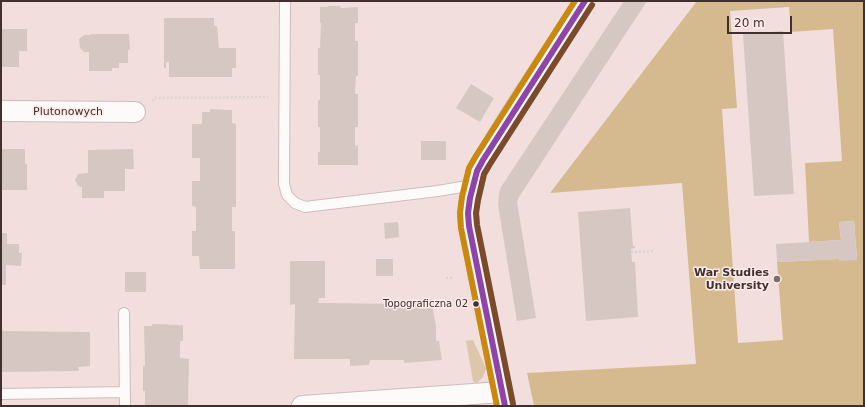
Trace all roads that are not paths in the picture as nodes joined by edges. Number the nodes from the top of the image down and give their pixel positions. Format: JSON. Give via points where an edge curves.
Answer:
{"nodes":[{"id":1,"x":285,"y":1,"type":"edge"},
{"id":2,"x":585,"y":1,"type":"edge"},
{"id":3,"x":1,"y":111,"type":"edge"},
{"id":4,"x":135,"y":112,"type":"road end"},
{"id":5,"x":473,"y":185,"type":"junction"},
{"id":6,"x":124,"y":313,"type":"dead end"},
{"id":7,"x":125,"y":392,"type":"junction"},
{"id":8,"x":1,"y":394,"type":"edge"},
{"id":9,"x":503,"y":399,"type":"edge"},
{"id":10,"x":396,"y":403,"type":"edge"},
{"id":11,"x":125,"y":406,"type":"edge"},
{"id":12,"x":302,"y":406,"type":"edge"}],
"edges":[{"from":1,"to":5,"type":"lane","via":[[284,184],[287,195],[295,203],[305,207]]},
{"from":2,"to":5,"type":"street","via":[[493,143]]},
{"from":3,"to":4,"type":"street","name":"Plutonowych"},
{"from":5,"to":9,"type":"street","via":[[468,213],[469,226]]},
{"from":6,"to":7,"type":"lane"},
{"from":7,"to":8,"type":"lane"},
{"from":7,"to":11,"type":"lane"},
{"from":9,"to":10,"type":"street"},
{"from":10,"to":12,"type":"street"}]}
